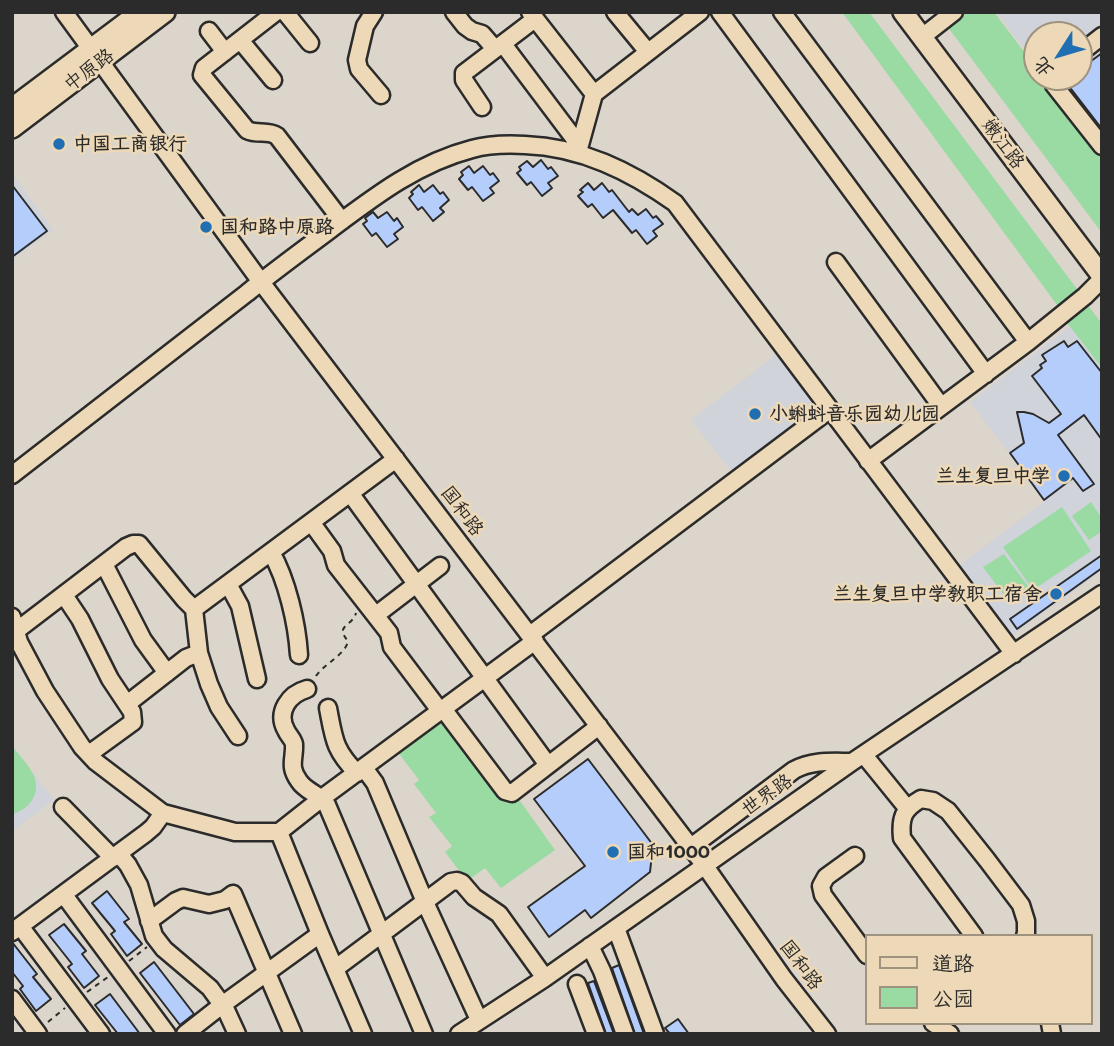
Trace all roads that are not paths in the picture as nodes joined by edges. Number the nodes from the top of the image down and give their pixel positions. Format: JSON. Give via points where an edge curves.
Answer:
{"nodes":[{"id":1,"x":64,"y":12,"type":"edge"},
{"id":2,"x":140,"y":12,"type":"edge"},
{"id":3,"x":165,"y":12,"type":"edge"},
{"id":4,"x":285,"y":12,"type":"edge"},
{"id":5,"x":454,"y":12,"type":"edge"},
{"id":6,"x":615,"y":12,"type":"edge"},
{"id":7,"x":700,"y":12,"type":"edge"},
{"id":8,"x":720,"y":12,"type":"edge"},
{"id":9,"x":782,"y":12,"type":"edge"},
{"id":10,"x":904,"y":12,"type":"edge"},
{"id":11,"x":954,"y":12,"type":"edge"},
{"id":12,"x":372,"y":13,"type":"edge"},
{"id":13,"x":269,"y":14,"type":"edge"},
{"id":14,"x":533,"y":15,"type":"edge"},
{"id":15,"x":209,"y":31,"type":"dead end"},
{"id":16,"x":922,"y":37,"type":"junction"},
{"id":17,"x":240,"y":40,"type":"junction"},
{"id":18,"x":310,"y":43,"type":"dead end"},
{"id":19,"x":499,"y":46,"type":"junction"},
{"id":20,"x":225,"y":52,"type":"junction"},
{"id":21,"x":648,"y":52,"type":"junction"},
{"id":22,"x":96,"y":56,"type":"junction"},
{"id":23,"x":272,"y":80,"type":"dead end"},
{"id":24,"x":1059,"y":91,"type":"edge"},
{"id":25,"x":594,"y":93,"type":"junction"},
{"id":26,"x":381,"y":95,"type":"dead end"},
{"id":27,"x":482,"y":107,"type":"dead end"},
{"id":28,"x":12,"y":108,"type":"edge"},
{"id":29,"x":12,"y":128,"type":"edge"},
{"id":30,"x":1102,"y":146,"type":"edge"},
{"id":31,"x":579,"y":147,"type":"junction"},
{"id":32,"x":342,"y":221,"type":"junction"},
{"id":33,"x":836,"y":262,"type":"dead end"},
{"id":34,"x":1102,"y":277,"type":"edge"},
{"id":35,"x":261,"y":282,"type":"junction"},
{"id":36,"x":1028,"y":342,"type":"junction"},
{"id":37,"x":986,"y":374,"type":"junction"},
{"id":38,"x":941,"y":406,"type":"junction"},
{"id":39,"x":829,"y":410,"type":"junction"},
{"id":40,"x":396,"y":459,"type":"junction"},
{"id":41,"x":868,"y":461,"type":"junction"},
{"id":42,"x":12,"y":475,"type":"edge"},
{"id":43,"x":350,"y":493,"type":"junction"},
{"id":44,"x":311,"y":523,"type":"junction"},
{"id":45,"x":271,"y":552,"type":"junction"},
{"id":46,"x":104,"y":564,"type":"junction"},
{"id":47,"x":440,"y":566,"type":"dead end"},
{"id":48,"x":228,"y":584,"type":"junction"},
{"id":49,"x":416,"y":585,"type":"junction"},
{"id":50,"x":1102,"y":594,"type":"edge"},
{"id":51,"x":64,"y":595,"type":"junction"},
{"id":52,"x":194,"y":609,"type":"junction"},
{"id":53,"x":376,"y":615,"type":"junction"},
{"id":54,"x":15,"y":634,"type":"edge"},
{"id":55,"x":532,"y":638,"type":"junction"},
{"id":56,"x":199,"y":653,"type":"junction"},
{"id":57,"x":1014,"y":654,"type":"junction"},
{"id":58,"x":299,"y":655,"type":"dead end"},
{"id":59,"x":167,"y":673,"type":"junction"},
{"id":60,"x":257,"y":679,"type":"dead end"},
{"id":61,"x":484,"y":679,"type":"junction"},
{"id":62,"x":307,"y":689,"type":"road end"},
{"id":63,"x":127,"y":704,"type":"junction"},
{"id":64,"x":328,"y":708,"type":"dead end"},
{"id":65,"x":442,"y":711,"type":"junction"},
{"id":66,"x":599,"y":726,"type":"junction"},
{"id":67,"x":238,"y":736,"type":"dead end"},
{"id":68,"x":89,"y":754,"type":"junction"},
{"id":69,"x":858,"y":758,"type":"junction"},
{"id":70,"x":548,"y":765,"type":"junction"},
{"id":71,"x":361,"y":771,"type":"junction"},
{"id":72,"x":322,"y":798,"type":"junction"},
{"id":73,"x":63,"y":807,"type":"dead end"},
{"id":74,"x":907,"y":808,"type":"junction"},
{"id":75,"x":163,"y":813,"type":"junction"},
{"id":76,"x":279,"y":832,"type":"junction"},
{"id":77,"x":691,"y":847,"type":"junction"},
{"id":78,"x":116,"y":856,"type":"junction"},
{"id":79,"x":855,"y":856,"type":"dead end"},
{"id":80,"x":705,"y":866,"type":"junction"},
{"id":81,"x":64,"y":895,"type":"junction"},
{"id":82,"x":425,"y":902,"type":"junction"},
{"id":83,"x":149,"y":921,"type":"junction"},
{"id":84,"x":616,"y":928,"type":"junction"},
{"id":85,"x":16,"y":929,"type":"edge"},
{"id":86,"x":320,"y":934,"type":"junction"},
{"id":87,"x":973,"y":934,"type":"edge"},
{"id":88,"x":1026,"y":934,"type":"edge"},
{"id":89,"x":381,"y":935,"type":"junction"},
{"id":90,"x":590,"y":946,"type":"junction"},
{"id":91,"x":866,"y":954,"type":"edge"},
{"id":92,"x":335,"y":968,"type":"junction"},
{"id":93,"x":267,"y":972,"type":"junction"},
{"id":94,"x":545,"y":978,"type":"junction"},
{"id":95,"x":577,"y":984,"type":"dead end"},
{"id":96,"x":12,"y":999,"type":"edge"},
{"id":97,"x":643,"y":1002,"type":"junction"},
{"id":98,"x":222,"y":1005,"type":"junction"},
{"id":99,"x":617,"y":1013,"type":"junction"},
{"id":100,"x":480,"y":1020,"type":"junction"},
{"id":101,"x":594,"y":1029,"type":"edge"},
{"id":102,"x":37,"y":1032,"type":"edge"},
{"id":103,"x":101,"y":1034,"type":"edge"},
{"id":104,"x":167,"y":1034,"type":"edge"},
{"id":105,"x":185,"y":1034,"type":"edge"},
{"id":106,"x":237,"y":1034,"type":"edge"},
{"id":107,"x":293,"y":1034,"type":"edge"},
{"id":108,"x":363,"y":1034,"type":"edge"},
{"id":109,"x":424,"y":1034,"type":"edge"},
{"id":110,"x":459,"y":1034,"type":"edge"},
{"id":111,"x":625,"y":1034,"type":"edge"},
{"id":112,"x":655,"y":1034,"type":"edge"},
{"id":113,"x":827,"y":1034,"type":"edge"}],
"edges":[{"from":1,"to":22,"type":"street","name":"国和路"},
{"from":2,"to":22,"type":"main road","name":"中原路"},
{"from":3,"to":22,"type":"main road","name":"中原路"},
{"from":4,"to":18,"type":"street"},
{"from":5,"to":19,"type":"street","via":[[465,26]]},
{"from":6,"to":21,"type":"street"},
{"from":7,"to":21,"type":"street"},
{"from":8,"to":37,"type":"street"},
{"from":9,"to":36,"type":"street"},
{"from":10,"to":16,"type":"main road","name":"嫩江路"},
{"from":11,"to":16,"type":"street"},
{"from":12,"to":26,"type":"street","via":[[357,65]]},
{"from":13,"to":17,"type":"street"},
{"from":14,"to":19,"type":"street"},
{"from":14,"to":25,"type":"street"},
{"from":15,"to":20,"type":"street"},
{"from":16,"to":34,"type":"main road","name":"嫩江路"},
{"from":17,"to":20,"type":"street"},
{"from":17,"to":23,"type":"street"},
{"from":19,"to":27,"type":"street","via":[[463,76]]},
{"from":19,"to":31,"type":"street"},
{"from":20,"to":32,"type":"street","via":[[204,68],[202,75],[247,130],[276,136]]},
{"from":21,"to":25,"type":"street"},
{"from":22,"to":28,"type":"main road","name":"中原路"},
{"from":22,"to":29,"type":"main road","name":"中原路"},
{"from":22,"to":35,"type":"street","name":"国和路"},
{"from":24,"to":30,"type":"street"},
{"from":25,"to":31,"type":"street"},
{"from":31,"to":32,"type":"street","via":[[505,144],[472,149],[430,163]]},
{"from":31,"to":39,"type":"street","via":[[675,203]]},
{"from":32,"to":35,"type":"street"},
{"from":33,"to":38,"type":"street"},
{"from":34,"to":36,"type":"street"},
{"from":35,"to":40,"type":"street","name":"国和路"},
{"from":35,"to":42,"type":"street"},
{"from":36,"to":37,"type":"street"},
{"from":37,"to":38,"type":"street"},
{"from":38,"to":41,"type":"street"},
{"from":39,"to":41,"type":"street"},
{"from":39,"to":55,"type":"street"},
{"from":40,"to":43,"type":"street"},
{"from":40,"to":55,"type":"street","name":"国和路"},
{"from":41,"to":57,"type":"street"},
{"from":43,"to":44,"type":"street"},
{"from":43,"to":49,"type":"street"},
{"from":44,"to":45,"type":"street"},
{"from":44,"to":53,"type":"street","via":[[332,551],[336,565]]},
{"from":45,"to":48,"type":"street"},
{"from":45,"to":58,"type":"street","via":[[285,585]]},
{"from":46,"to":51,"type":"street"},
{"from":46,"to":52,"type":"street","via":[[139,544]]},
{"from":46,"to":59,"type":"street","via":[[143,640]]},
{"from":47,"to":49,"type":"street"},
{"from":48,"to":52,"type":"street"},
{"from":48,"to":60,"type":"street","via":[[240,606]]},
{"from":49,"to":53,"type":"street"},
{"from":49,"to":61,"type":"street"},
{"from":50,"to":57,"type":"street","name":"世界路"},
{"from":51,"to":54,"type":"street"},
{"from":51,"to":63,"type":"street"},
{"from":52,"to":56,"type":"street"},
{"from":53,"to":65,"type":"street","via":[[393,647]]},
{"from":54,"to":68,"type":"street","via":[[45,691]]},
{"from":55,"to":61,"type":"street"},
{"from":55,"to":66,"type":"street","name":"国和路"},
{"from":56,"to":59,"type":"street"},
{"from":56,"to":67,"type":"street","via":[[219,707]]},
{"from":57,"to":69,"type":"street","name":"世界路"},
{"from":59,"to":63,"type":"street"},
{"from":61,"to":65,"type":"street"},
{"from":61,"to":70,"type":"street"},
{"from":62,"to":72,"type":"street","via":[[290,697],[283,721],[294,744],[293,770],[298,780]]},
{"from":63,"to":68,"type":"street","via":[[133,722]]},
{"from":64,"to":71,"type":"street","via":[[339,753]]},
{"from":65,"to":70,"type":"street","via":[[508,793]]},
{"from":65,"to":71,"type":"street"},
{"from":66,"to":70,"type":"street"},
{"from":66,"to":77,"type":"street","name":"国和路"},
{"from":68,"to":75,"type":"street"},
{"from":69,"to":74,"type":"street"},
{"from":69,"to":77,"type":"street","via":[[794,769]]},
{"from":69,"to":80,"type":"street","name":"世界路"},
{"from":71,"to":72,"type":"street"},
{"from":71,"to":82,"type":"street","via":[[375,783]]},
{"from":72,"to":76,"type":"street"},
{"from":72,"to":89,"type":"street"},
{"from":73,"to":78,"type":"street"},
{"from":74,"to":87,"type":"street","via":[[902,838]]},
{"from":74,"to":88,"type":"street","via":[[921,799],[948,811],[1021,905]]},
{"from":75,"to":76,"type":"street","via":[[234,832]]},
{"from":75,"to":78,"type":"street","via":[[153,827]]},
{"from":76,"to":86,"type":"street"},
{"from":77,"to":80,"type":"street","name":"国和路"},
{"from":78,"to":81,"type":"street"},
{"from":78,"to":83,"type":"street","via":[[128,865],[139,885]]},
{"from":79,"to":91,"type":"street","via":[[821,886]]},
{"from":80,"to":84,"type":"street","name":"世界路"},
{"from":80,"to":113,"type":"street","name":"国和路"},
{"from":81,"to":85,"type":"street"},
{"from":81,"to":104,"type":"street"},
{"from":82,"to":89,"type":"street"},
{"from":82,"to":94,"type":"street","via":[[452,882],[462,883],[499,914]]},
{"from":82,"to":100,"type":"street"},
{"from":83,"to":93,"type":"street","via":[[183,898],[209,904],[233,894]]},
{"from":83,"to":98,"type":"street","via":[[164,949],[210,988]]},
{"from":84,"to":90,"type":"street","name":"世界路"},
{"from":84,"to":97,"type":"street"},
{"from":85,"to":103,"type":"street"},
{"from":86,"to":92,"type":"street"},
{"from":86,"to":93,"type":"street"},
{"from":89,"to":92,"type":"street"},
{"from":89,"to":109,"type":"street"},
{"from":90,"to":94,"type":"street","name":"世界路"},
{"from":90,"to":99,"type":"street"},
{"from":92,"to":108,"type":"street"},
{"from":93,"to":98,"type":"street"},
{"from":93,"to":107,"type":"street"},
{"from":94,"to":100,"type":"street","name":"世界路"},
{"from":95,"to":101,"type":"street"},
{"from":96,"to":102,"type":"street"},
{"from":97,"to":99,"type":"street"},
{"from":97,"to":112,"type":"street"},
{"from":98,"to":105,"type":"street"},
{"from":98,"to":106,"type":"street"},
{"from":99,"to":101,"type":"street"},
{"from":99,"to":111,"type":"street"},
{"from":100,"to":110,"type":"street","name":"世界路"}]}
